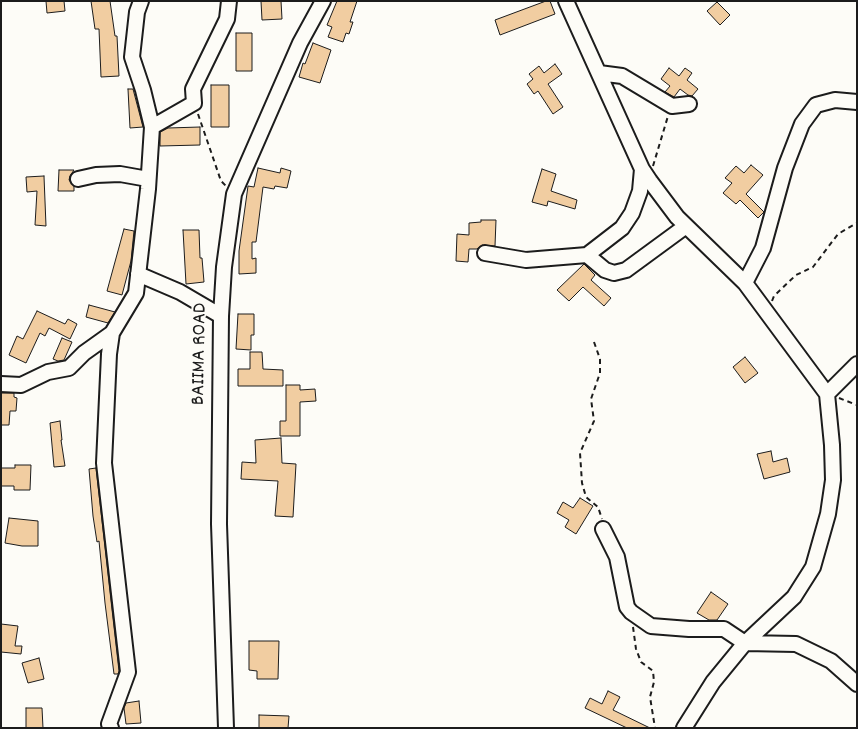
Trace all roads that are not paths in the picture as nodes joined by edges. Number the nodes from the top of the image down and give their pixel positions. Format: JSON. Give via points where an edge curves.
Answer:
{"nodes":[{"id":1,"x":141,"y":1,"type":"edge"},
{"id":2,"x":229,"y":1,"type":"edge"},
{"id":3,"x":323,"y":1,"type":"edge"},
{"id":4,"x":566,"y":1,"type":"edge"},
{"id":5,"x":599,"y":73,"type":"junction"},
{"id":6,"x":857,"y":102,"type":"edge"},
{"id":7,"x":689,"y":104,"type":"dead end"},
{"id":8,"x":152,"y":127,"type":"junction"},
{"id":9,"x":646,"y":175,"type":"junction"},
{"id":10,"x":78,"y":179,"type":"dead end"},
{"id":11,"x":148,"y":179,"type":"junction"},
{"id":12,"x":686,"y":226,"type":"junction"},
{"id":13,"x":485,"y":252,"type":"dead end"},
{"id":14,"x":587,"y":255,"type":"junction"},
{"id":15,"x":138,"y":274,"type":"junction"},
{"id":16,"x":745,"y":283,"type":"junction"},
{"id":17,"x":221,"y":316,"type":"junction"},
{"id":18,"x":112,"y":334,"type":"junction"},
{"id":19,"x":857,"y":364,"type":"edge"},
{"id":20,"x":1,"y":384,"type":"edge"},
{"id":21,"x":827,"y":394,"type":"junction"},
{"id":22,"x":603,"y":529,"type":"road end"},
{"id":23,"x":744,"y":644,"type":"junction"},
{"id":24,"x":857,"y":684,"type":"edge"},
{"id":25,"x":109,"y":727,"type":"edge"},
{"id":26,"x":226,"y":728,"type":"edge"},
{"id":27,"x":684,"y":728,"type":"edge"}],
"edges":[{"from":1,"to":8,"type":"street","via":[[132,57]]},
{"from":2,"to":8,"type":"street","via":[[227,20],[193,88],[194,103]]},
{"from":3,"to":17,"type":"street","name":"BAIIMA ROAD","via":[[300,43],[234,194]]},
{"from":4,"to":5,"type":"street"},
{"from":5,"to":7,"type":"street","via":[[622,76],[672,106]]},
{"from":5,"to":9,"type":"street"},
{"from":6,"to":16,"type":"street","via":[[835,100],[816,106],[802,124],[785,168],[763,248]]},
{"from":8,"to":11,"type":"street"},
{"from":9,"to":12,"type":"street"},
{"from":9,"to":14,"type":"street","via":[[632,213],[622,228]]},
{"from":10,"to":11,"type":"street","via":[[96,174],[120,174]]},
{"from":11,"to":15,"type":"street"},
{"from":12,"to":14,"type":"street","via":[[626,270],[614,273],[605,270]]},
{"from":12,"to":16,"type":"street"},
{"from":13,"to":14,"type":"street","via":[[526,260]]},
{"from":15,"to":17,"type":"street","via":[[180,292]]},
{"from":15,"to":18,"type":"street","via":[[136,293]]},
{"from":16,"to":21,"type":"street"},
{"from":17,"to":26,"type":"street","name":"BAIIMA ROAD","via":[[219,524]]},
{"from":18,"to":20,"type":"street","via":[[69,368],[48,372],[21,385]]},
{"from":18,"to":25,"type":"street","via":[[108,354],[104,464],[128,672]]},
{"from":19,"to":21,"type":"street"},
{"from":21,"to":23,"type":"street","via":[[833,480],[828,514],[813,567],[794,597]]},
{"from":22,"to":23,"type":"street","via":[[616,557],[627,608],[631,612],[651,626],[724,629]]},
{"from":23,"to":24,"type":"street","via":[[796,644],[831,660]]},
{"from":23,"to":27,"type":"street","via":[[712,682]]}]}
